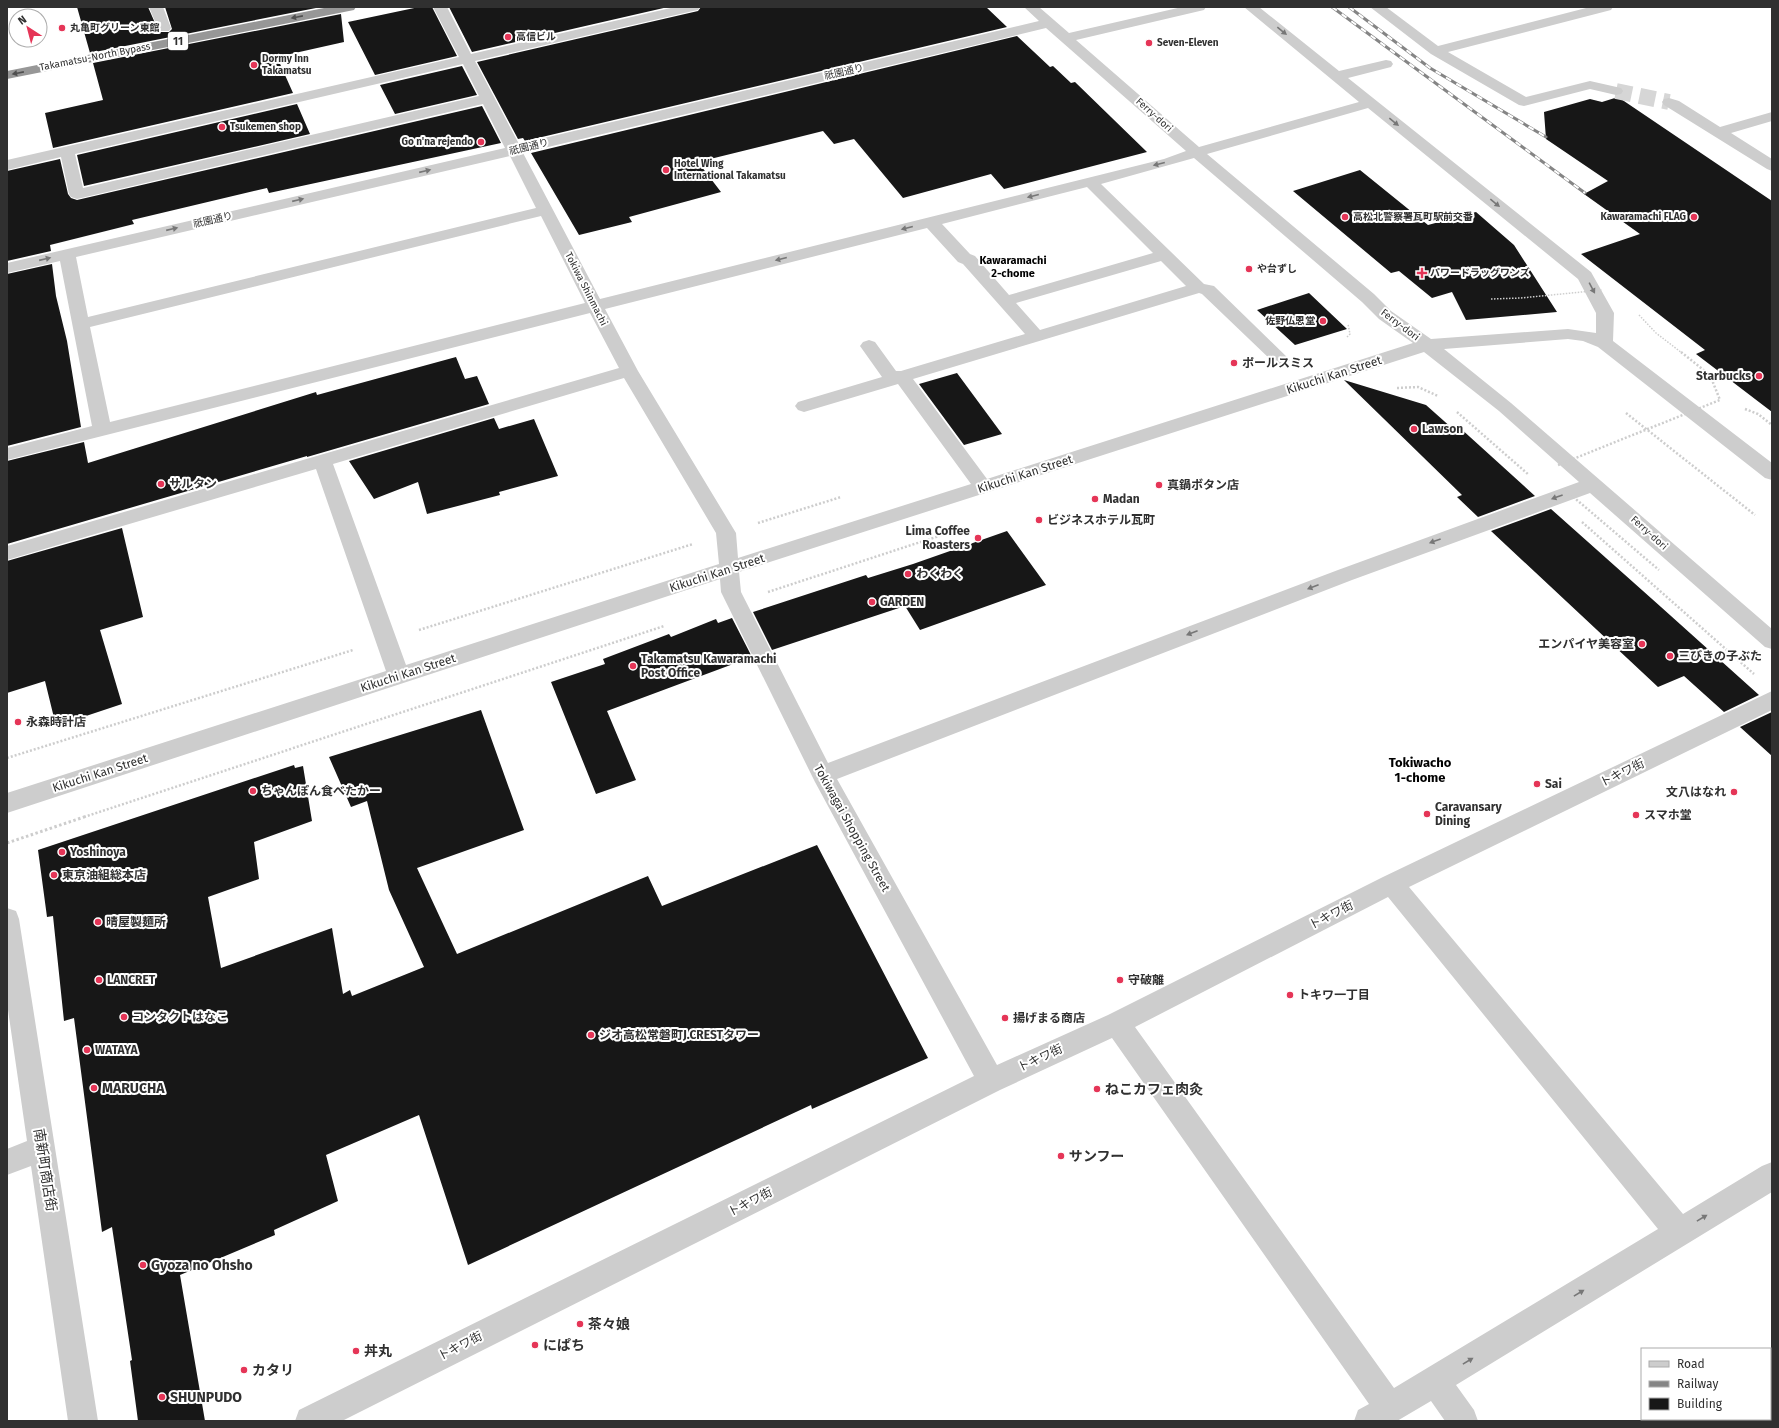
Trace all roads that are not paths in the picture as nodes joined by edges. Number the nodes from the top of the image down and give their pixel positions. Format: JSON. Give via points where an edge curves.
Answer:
{"nodes":[{"id":1,"x":156,"y":7,"type":"edge"},
{"id":2,"x":349,"y":7,"type":"edge"},
{"id":3,"x":440,"y":7,"type":"edge"},
{"id":4,"x":693,"y":7,"type":"edge"},
{"id":5,"x":1030,"y":7,"type":"edge"},
{"id":6,"x":1199,"y":7,"type":"edge"},
{"id":7,"x":1252,"y":7,"type":"edge"},
{"id":8,"x":1377,"y":7,"type":"edge"},
{"id":9,"x":1606,"y":7,"type":"edge"},
{"id":10,"x":1050,"y":23,"type":"junction"},
{"id":11,"x":179,"y":26,"type":"dead end"},
{"id":12,"x":164,"y":28,"type":"junction"},
{"id":13,"x":149,"y":32,"type":"dead end"},
{"id":14,"x":1066,"y":38,"type":"junction"},
{"id":15,"x":1436,"y":51,"type":"junction"},
{"id":16,"x":467,"y":59,"type":"junction"},
{"id":17,"x":1386,"y":64,"type":"dead end"},
{"id":18,"x":7,"y":75,"type":"edge"},
{"id":19,"x":1338,"y":76,"type":"junction"},
{"id":20,"x":1616,"y":91,"type":"tunnel mouth"},
{"id":21,"x":488,"y":98,"type":"junction"},
{"id":22,"x":1669,"y":102,"type":"tunnel mouth"},
{"id":23,"x":1370,"y":103,"type":"junction"},
{"id":24,"x":1772,"y":116,"type":"edge"},
{"id":25,"x":1719,"y":132,"type":"junction"},
{"id":26,"x":515,"y":150,"type":"junction"},
{"id":27,"x":67,"y":151,"type":"junction"},
{"id":28,"x":1197,"y":153,"type":"junction"},
{"id":29,"x":7,"y":164,"type":"edge"},
{"id":30,"x":1772,"y":166,"type":"edge"},
{"id":31,"x":1090,"y":182,"type":"junction"},
{"id":32,"x":546,"y":210,"type":"junction"},
{"id":33,"x":931,"y":222,"type":"junction"},
{"id":34,"x":67,"y":254,"type":"junction"},
{"id":35,"x":1165,"y":255,"type":"junction"},
{"id":36,"x":7,"y":268,"type":"edge"},
{"id":37,"x":1198,"y":288,"type":"junction"},
{"id":38,"x":1005,"y":301,"type":"junction"},
{"id":39,"x":594,"y":306,"type":"junction"},
{"id":40,"x":81,"y":324,"type":"junction"},
{"id":41,"x":1037,"y":337,"type":"junction"},
{"id":42,"x":1604,"y":343,"type":"junction"},
{"id":43,"x":1427,"y":345,"type":"junction"},
{"id":44,"x":870,"y":346,"type":"dead end"},
{"id":45,"x":1281,"y":360,"type":"dead end"},
{"id":46,"x":629,"y":371,"type":"junction"},
{"id":47,"x":902,"y":377,"type":"junction"},
{"id":48,"x":804,"y":406,"type":"dead end"},
{"id":49,"x":102,"y":430,"type":"junction"},
{"id":50,"x":7,"y":454,"type":"edge"},
{"id":51,"x":322,"y":460,"type":"junction"},
{"id":52,"x":1772,"y":473,"type":"edge"},
{"id":53,"x":1594,"y":484,"type":"junction"},
{"id":54,"x":983,"y":488,"type":"junction"},
{"id":55,"x":7,"y":553,"type":"edge"},
{"id":56,"x":729,"y":568,"type":"junction"},
{"id":57,"x":1770,"y":638,"type":"edge"},
{"id":58,"x":399,"y":676,"type":"junction"},
{"id":59,"x":1772,"y":700,"type":"edge"},
{"id":60,"x":823,"y":775,"type":"junction"},
{"id":61,"x":7,"y":803,"type":"edge"},
{"id":62,"x":1392,"y":884,"type":"junction"},
{"id":63,"x":7,"y":919,"type":"edge"},
{"id":64,"x":1117,"y":1023,"type":"junction"},
{"id":65,"x":991,"y":1081,"type":"junction"},
{"id":66,"x":42,"y":1148,"type":"junction"},
{"id":67,"x":7,"y":1162,"type":"edge"},
{"id":68,"x":1772,"y":1176,"type":"edge"},
{"id":69,"x":1679,"y":1232,"type":"junction"},
{"id":70,"x":1435,"y":1381,"type":"junction"},
{"id":71,"x":1380,"y":1415,"type":"edge"},
{"id":72,"x":83,"y":1421,"type":"edge"},
{"id":73,"x":310,"y":1421,"type":"edge"},
{"id":74,"x":1463,"y":1421,"type":"edge"}],
"edges":[{"from":1,"to":12,"type":"street"},
{"from":2,"to":18,"type":"highway","name":"Takamatsu-North Bypass","number":"11","one_way":true},
{"from":3,"to":16,"type":"street","name":"Tokiwa Shinmachi"},
{"from":4,"to":16,"type":"street"},
{"from":5,"to":10,"type":"street","name":"Ferry-dori"},
{"from":6,"to":14,"type":"street"},
{"from":7,"to":19,"type":"street","one_way":true},
{"from":8,"to":15,"type":"street"},
{"from":9,"to":15,"type":"street"},
{"from":10,"to":14,"type":"street","name":"Ferry-dori"},
{"from":10,"to":26,"type":"street","name":"祇園通り"},
{"from":11,"to":12,"type":"highway","name":"Takamatsu-North Bypass","number":"11"},
{"from":12,"to":13,"type":"highway","name":"Takamatsu-North Bypass","number":"11"},
{"from":14,"to":28,"type":"street","name":"Ferry-dori"},
{"from":15,"to":20,"type":"street","via":[[1524,102],[1590,85]]},
{"from":16,"to":21,"type":"street","name":"Tokiwa Shinmachi"},
{"from":16,"to":27,"type":"street"},
{"from":17,"to":19,"type":"street"},
{"from":19,"to":23,"type":"street"},
{"from":21,"to":26,"type":"street","name":"Tokiwa Shinmachi"},
{"from":21,"to":27,"type":"street","via":[[77,194]]},
{"from":22,"to":25,"type":"street"},
{"from":23,"to":28,"type":"street"},
{"from":23,"to":42,"type":"street","one_way":true,"via":[[1586,276],[1605,313]]},
{"from":24,"to":25,"type":"street"},
{"from":25,"to":30,"type":"street"},
{"from":26,"to":32,"type":"street","name":"Tokiwa Shinmachi"},
{"from":34,"to":26,"type":"street","name":"祇園通り","one_way":true},
{"from":27,"to":29,"type":"street"},
{"from":28,"to":31,"type":"street","one_way":true},
{"from":28,"to":43,"type":"street","name":"Ferry-dori","via":[[1385,315]]},
{"from":31,"to":33,"type":"street","one_way":true},
{"from":31,"to":35,"type":"street"},
{"from":32,"to":39,"type":"street","name":"Tokiwa Shinmachi"},
{"from":32,"to":40,"type":"street"},
{"from":33,"to":38,"type":"street"},
{"from":33,"to":39,"type":"street","one_way":true},
{"from":36,"to":34,"type":"street","name":"祇園通り","one_way":true},
{"from":34,"to":40,"type":"street"},
{"from":35,"to":37,"type":"street"},
{"from":35,"to":38,"type":"street"},
{"from":37,"to":41,"type":"street"},
{"from":37,"to":45,"type":"street","via":[[1208,290]]},
{"from":38,"to":41,"type":"street"},
{"from":39,"to":46,"type":"street","name":"Tokiwa Shinmachi"},
{"from":39,"to":49,"type":"street"},
{"from":40,"to":49,"type":"street"},
{"from":41,"to":47,"type":"street"},
{"from":42,"to":43,"type":"street","name":"Kikuchi Kan Street","via":[[1586,336],[1568,334]]},
{"from":42,"to":52,"type":"street","name":"Kikuchi Kan Street"},
{"from":43,"to":53,"type":"street","name":"Ferry-dori","via":[[1496,399]]},
{"from":43,"to":54,"type":"street","name":"Kikuchi Kan Street"},
{"from":44,"to":47,"type":"street","via":[[891,376]]},
{"from":46,"to":51,"type":"street"},
{"from":46,"to":56,"type":"street","name":"Tokiwa Shinmachi","via":[[726,533]]},
{"from":47,"to":48,"type":"street"},
{"from":47,"to":54,"type":"street"},
{"from":49,"to":50,"type":"street"},
{"from":51,"to":55,"type":"street"},
{"from":51,"to":58,"type":"street"},
{"from":53,"to":57,"type":"street","name":"Ferry-dori"},
{"from":53,"to":60,"type":"street","one_way":true,"via":[[1559,493]]},
{"from":54,"to":56,"type":"street","name":"Kikuchi Kan Street"},
{"from":56,"to":58,"type":"street","name":"Kikuchi Kan Street"},
{"from":56,"to":60,"type":"street","name":"Tokiwagai Shopping Street","via":[[731,592]]},
{"from":58,"to":61,"type":"street","name":"Kikuchi Kan Street"},
{"from":59,"to":62,"type":"street","name":"トキワ街"},
{"from":60,"to":65,"type":"street","name":"Tokiwagai Shopping Street"},
{"from":62,"to":64,"type":"street","name":"トキワ街"},
{"from":62,"to":69,"type":"street"},
{"from":63,"to":66,"type":"street","name":"南新町商店街"},
{"from":64,"to":65,"type":"street","name":"トキワ街"},
{"from":64,"to":71,"type":"street"},
{"from":65,"to":73,"type":"street","name":"トキワ街"},
{"from":66,"to":67,"type":"street"},
{"from":66,"to":72,"type":"street","name":"南新町商店街"},
{"from":69,"to":68,"type":"street","one_way":true},
{"from":70,"to":69,"type":"street","one_way":true},
{"from":70,"to":71,"type":"street"},
{"from":70,"to":74,"type":"street"}]}
